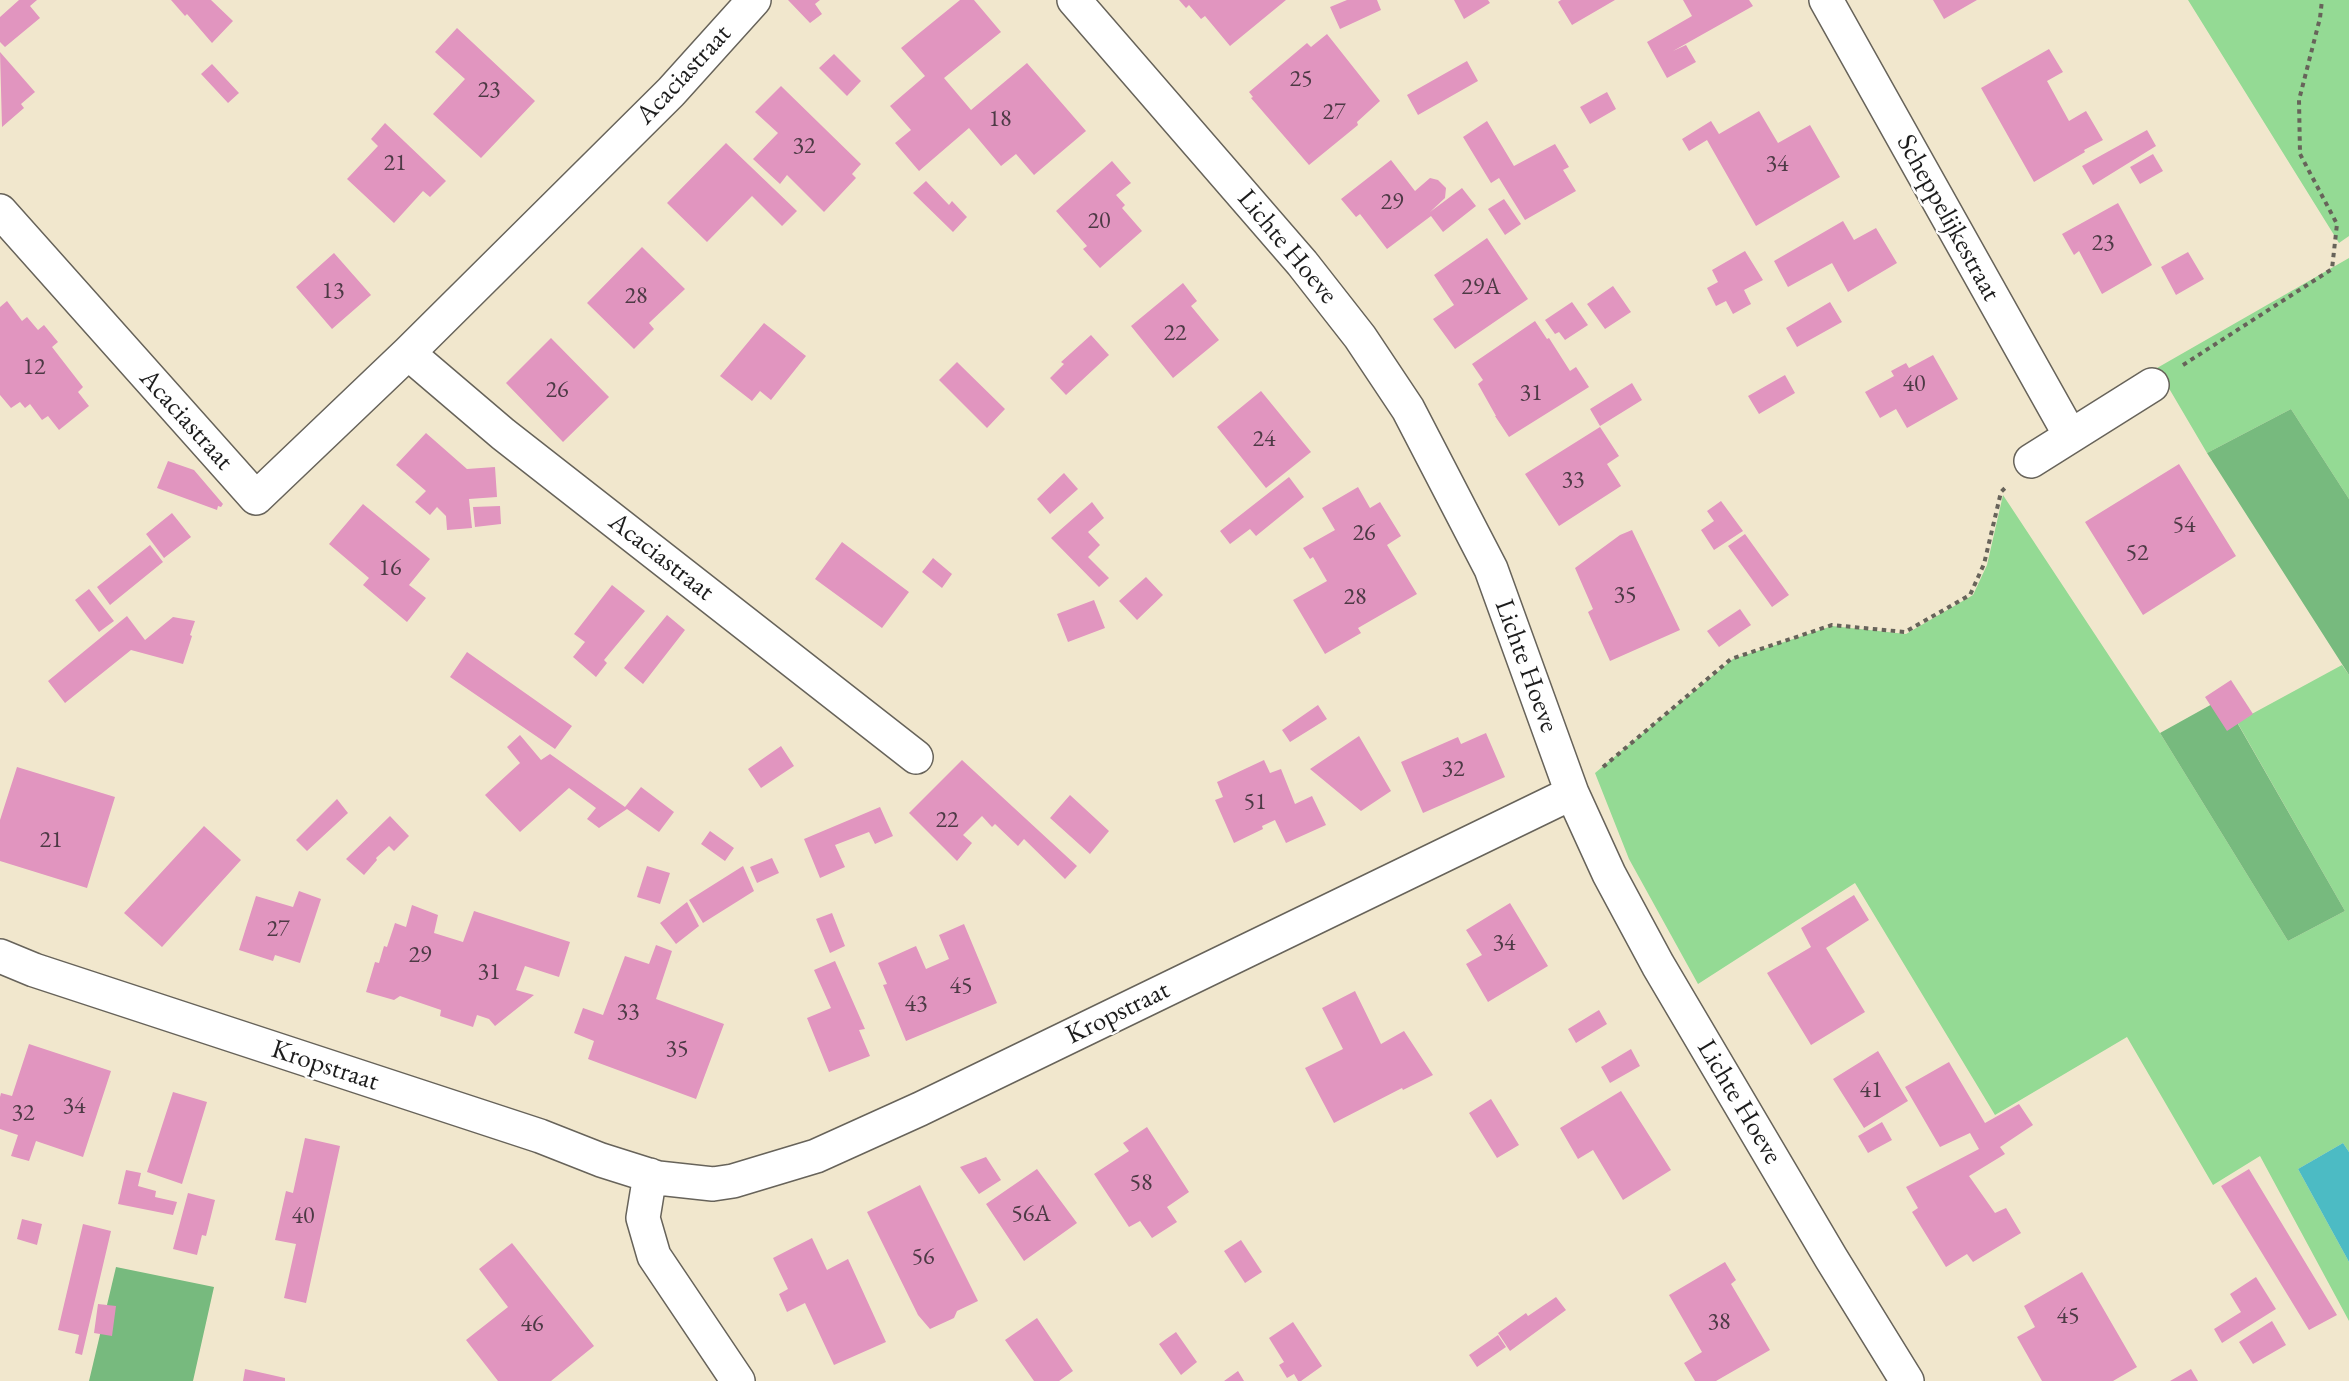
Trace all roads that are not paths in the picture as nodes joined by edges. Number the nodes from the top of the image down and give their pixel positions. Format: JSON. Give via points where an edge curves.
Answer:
{"nodes":[{"id":1,"x":754,"y":0,"type":"edge"},
{"id":2,"x":1074,"y":0,"type":"edge"},
{"id":3,"x":1826,"y":0,"type":"edge"},
{"id":4,"x":0,"y":211,"type":"edge"},
{"id":5,"x":408,"y":353,"type":"junction"},
{"id":6,"x":2151,"y":385,"type":"road end"},
{"id":7,"x":2070,"y":435,"type":"junction"},
{"id":8,"x":2031,"y":461,"type":"road end"},
{"id":9,"x":916,"y":757,"type":"dead end"},
{"id":10,"x":1572,"y":793,"type":"junction"},
{"id":11,"x":0,"y":956,"type":"edge"},
{"id":12,"x":650,"y":1175,"type":"junction"},
{"id":13,"x":738,"y":1381,"type":"edge"},
{"id":14,"x":1907,"y":1381,"type":"edge"}],
"edges":[{"from":1,"to":5,"type":"street","name":"Acaciastraat","via":[[670,92]]},
{"from":2,"to":10,"type":"street","name":"Lichte Hoeve","via":[[1302,263],[1360,337],[1408,409],[1491,569]]},
{"from":3,"to":7,"type":"street","name":"Scheppelijkestraat"},
{"from":4,"to":5,"type":"street","name":"Acaciastraat","via":[[256,498]]},
{"from":5,"to":9,"type":"street","name":"Acaciastraat","via":[[503,434]]},
{"from":6,"to":7,"type":"street"},
{"from":7,"to":8,"type":"street"},
{"from":10,"to":12,"type":"street","name":"Kropstraat","via":[[816,1156],[713,1184]]},
{"from":10,"to":14,"type":"street","name":"Lichte Hoeve","via":[[1609,874],[1658,965]]},
{"from":11,"to":12,"type":"street","name":"Kropstraat"},
{"from":12,"to":13,"type":"street","via":[[643,1218],[654,1256]]}]}
